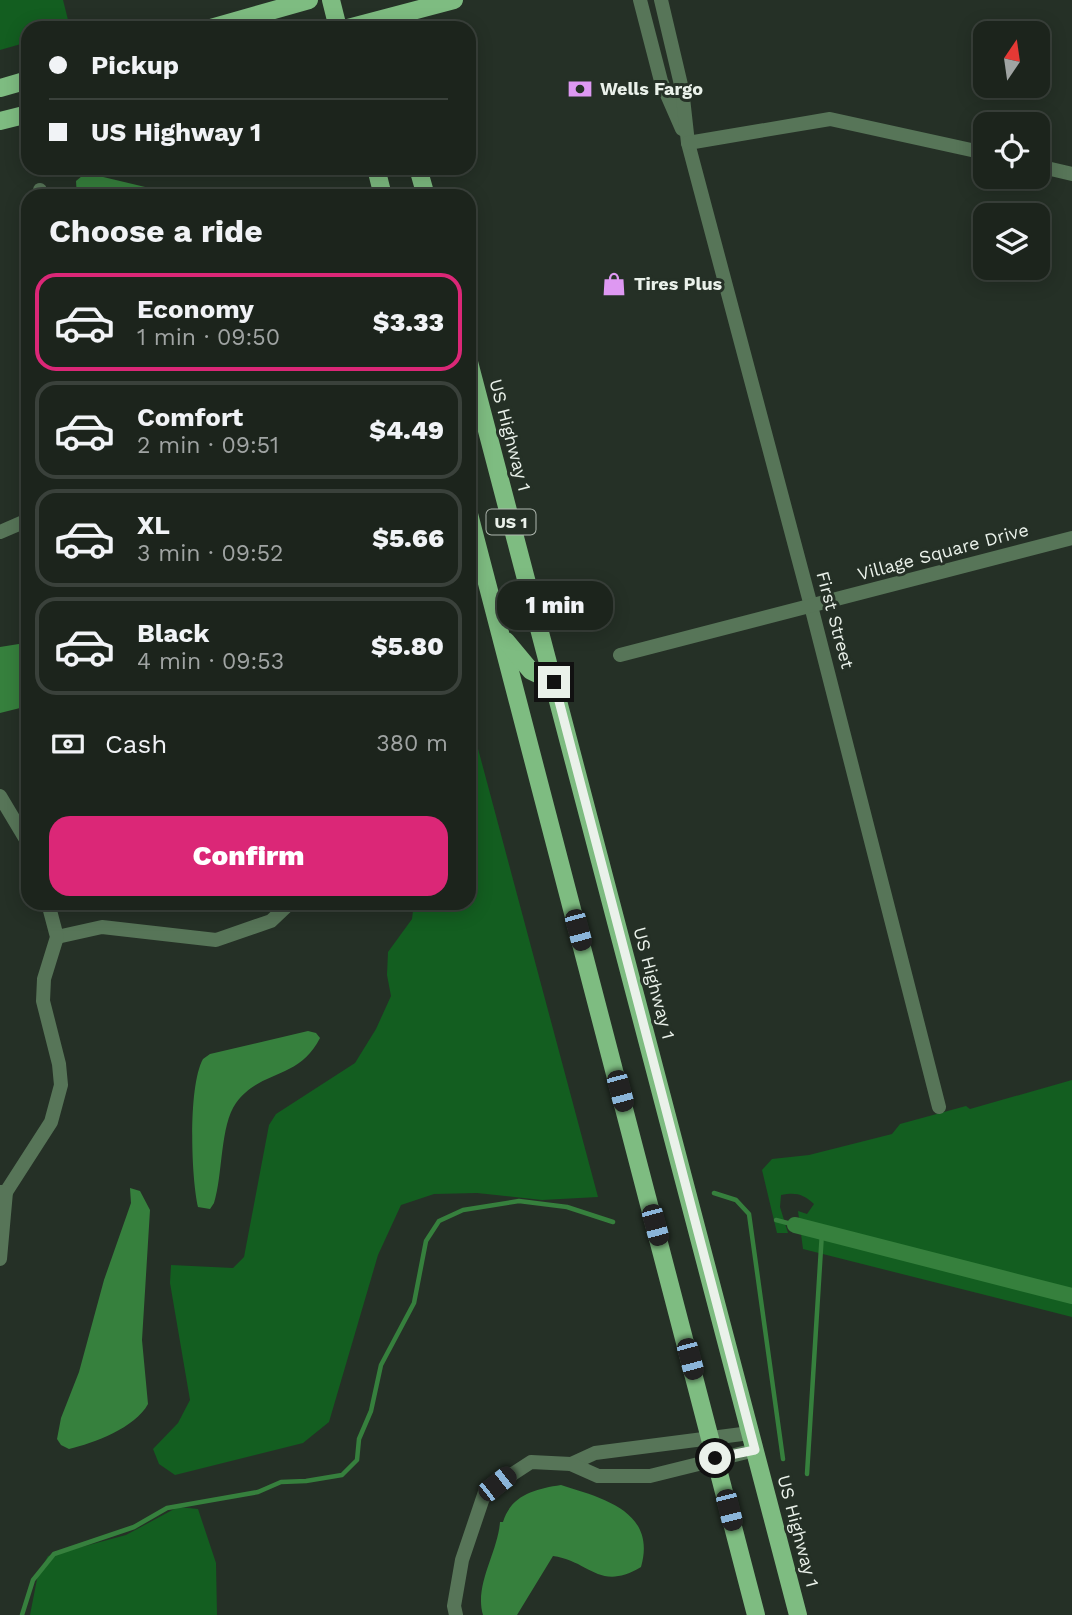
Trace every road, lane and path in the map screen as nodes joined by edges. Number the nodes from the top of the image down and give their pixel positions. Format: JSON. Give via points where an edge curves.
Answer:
{"nodes":[{"id":1,"x":309,"y":0,"type":"edge"},
{"id":2,"x":331,"y":0,"type":"edge"},
{"id":3,"x":374,"y":0,"type":"edge"},
{"id":4,"x":454,"y":0,"type":"edge"},
{"id":5,"x":640,"y":0,"type":"edge"},
{"id":6,"x":661,"y":0,"type":"edge"},
{"id":7,"x":236,"y":21,"type":"edge"},
{"id":8,"x":336,"y":21,"type":"edge"},
{"id":9,"x":379,"y":21,"type":"edge"},
{"id":10,"x":386,"y":21,"type":"edge"},
{"id":11,"x":21,"y":82,"type":"edge"},
{"id":12,"x":0,"y":88,"type":"edge"},
{"id":13,"x":21,"y":116,"type":"edge"},
{"id":14,"x":0,"y":121,"type":"edge"},
{"id":15,"x":688,"y":143,"type":"junction"},
{"id":16,"x":973,"y":150,"type":"edge"},
{"id":17,"x":1050,"y":169,"type":"edge"},
{"id":18,"x":1072,"y":174,"type":"edge"},
{"id":19,"x":476,"y":388,"type":"edge"},
{"id":20,"x":21,"y":523,"type":"edge"},
{"id":21,"x":0,"y":531,"type":"edge"},
{"id":22,"x":1072,"y":538,"type":"edge"},
{"id":23,"x":476,"y":540,"type":"edge"},
{"id":24,"x":811,"y":606,"type":"junction"},
{"id":25,"x":502,"y":635,"type":"junction"},
{"id":26,"x":620,"y":655,"type":"dead end"},
{"id":27,"x":554,"y":682,"type":"junction"},
{"id":28,"x":0,"y":796,"type":"edge"},
{"id":29,"x":21,"y":820,"type":"edge"},
{"id":30,"x":50,"y":910,"type":"edge"},
{"id":31,"x":283,"y":910,"type":"edge"},
{"id":32,"x":57,"y":937,"type":"junction"},
{"id":33,"x":939,"y":1107,"type":"dead end"},
{"id":34,"x":3,"y":1192,"type":"edge"},
{"id":35,"x":0,"y":1259,"type":"edge"},
{"id":36,"x":710,"y":1440,"type":"junction"},
{"id":37,"x":753,"y":1442,"type":"junction"},
{"id":38,"x":715,"y":1458,"type":"junction"},
{"id":39,"x":571,"y":1464,"type":"junction"},
{"id":40,"x":456,"y":1615,"type":"edge"},
{"id":41,"x":756,"y":1615,"type":"edge"},
{"id":42,"x":798,"y":1615,"type":"edge"}],
"edges":[{"from":1,"to":7,"type":"main road"},
{"from":2,"to":8,"type":"main road"},
{"from":3,"to":9,"type":"main road"},
{"from":4,"to":10,"type":"main road"},
{"from":5,"to":15,"type":"street","name":"First Street","via":[[661,81]]},
{"from":6,"to":15,"type":"street","name":"First Street","via":[[682,89]]},
{"from":11,"to":12,"type":"main road"},
{"from":13,"to":14,"type":"main road"},
{"from":15,"to":16,"type":"street","via":[[830,119]]},
{"from":15,"to":24,"type":"street","name":"First Street"},
{"from":17,"to":18,"type":"street"},
{"from":19,"to":27,"type":"main road","name":"US Highway 1","number":"US 1"},
{"from":20,"to":21,"type":"street"},
{"from":22,"to":24,"type":"street","name":"Village Square Drive"},
{"from":23,"to":25,"type":"main road","number":"US 1"},
{"from":24,"to":26,"type":"street","name":"Village Square Drive"},
{"from":24,"to":33,"type":"street","name":"First Street"},
{"from":25,"to":27,"type":"main road","via":[[531,671]]},
{"from":25,"to":36,"type":"main road","number":"US 1"},
{"from":27,"to":37,"type":"main road","name":"US Highway 1","number":"US 1"},
{"from":28,"to":29,"type":"street"},
{"from":30,"to":32,"type":"street"},
{"from":31,"to":32,"type":"street","via":[[271,921],[216,940],[102,927]]},
{"from":32,"to":34,"type":"street","via":[[44,979],[43,1001],[59,1064],[58,1106]]},
{"from":34,"to":35,"type":"street"},
{"from":36,"to":37,"type":"street"},
{"from":36,"to":38,"type":"main road","number":"US 1"},
{"from":36,"to":39,"type":"street","via":[[596,1453]]},
{"from":37,"to":38,"type":"street"},
{"from":37,"to":42,"type":"main road","name":"US Highway 1","number":"US 1"},
{"from":38,"to":39,"type":"street","via":[[650,1476],[598,1476]]},
{"from":38,"to":41,"type":"main road","number":"US 1"},
{"from":39,"to":40,"type":"street","via":[[531,1462],[485,1493],[462,1560]]}]}
